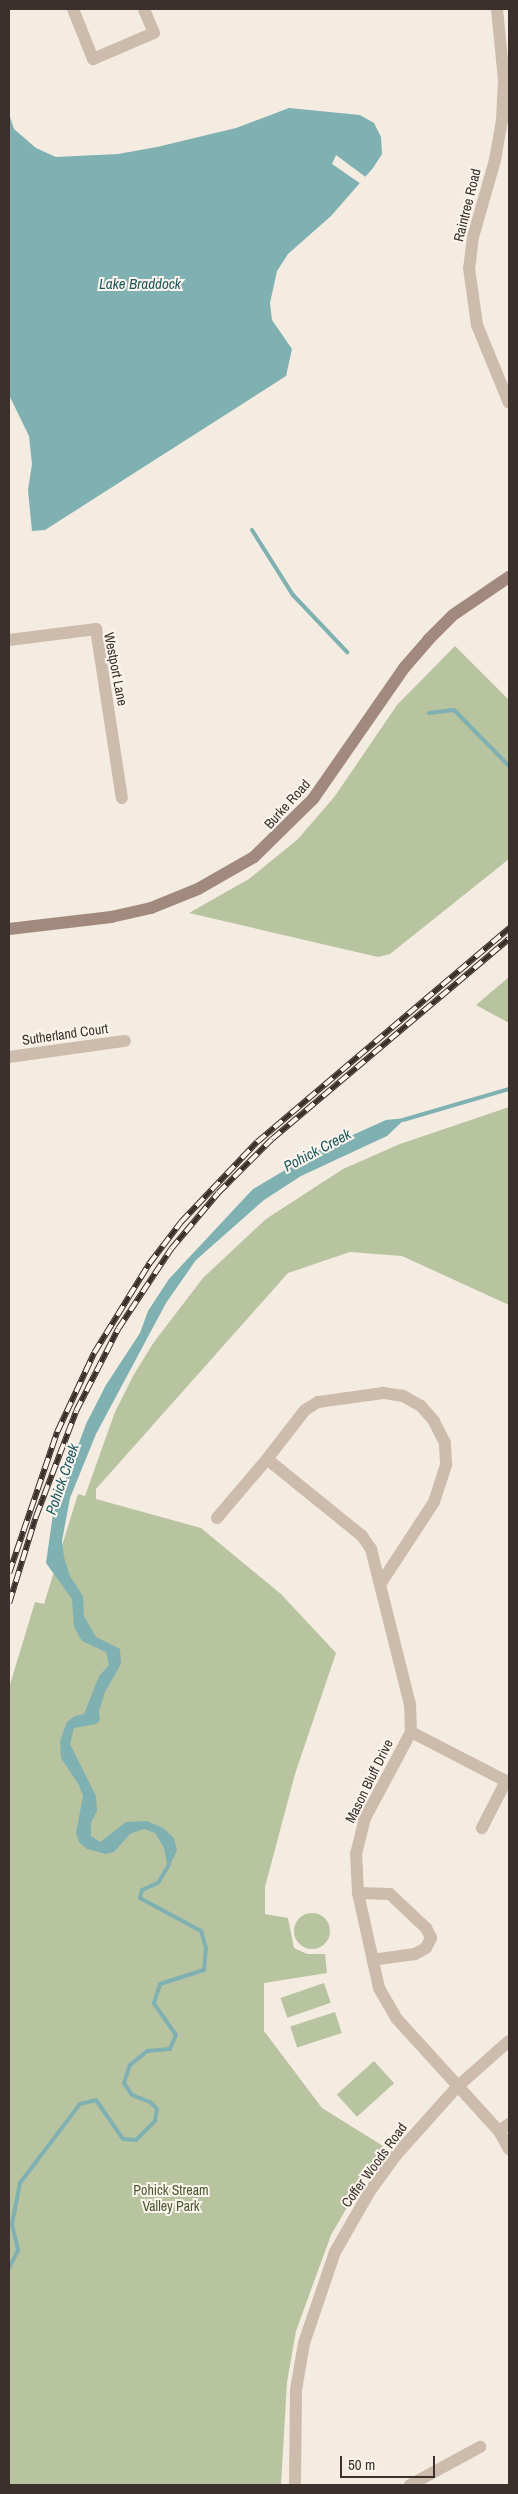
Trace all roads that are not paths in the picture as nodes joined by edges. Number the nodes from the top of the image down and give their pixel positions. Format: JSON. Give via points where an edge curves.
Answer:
{"nodes":[{"id":1,"x":73,"y":9,"type":"edge"},
{"id":2,"x":144,"y":9,"type":"edge"},
{"id":3,"x":497,"y":9,"type":"edge"},
{"id":4,"x":509,"y":404,"type":"edge"},
{"id":5,"x":509,"y":577,"type":"edge"},
{"id":6,"x":9,"y":640,"type":"edge"},
{"id":7,"x":122,"y":798,"type":"dead end"},
{"id":8,"x":9,"y":930,"type":"edge"},
{"id":9,"x":125,"y":1041,"type":"dead end"},
{"id":10,"x":9,"y":1057,"type":"edge"},
{"id":11,"x":267,"y":1459,"type":"junction"},
{"id":12,"x":217,"y":1518,"type":"dead end"},
{"id":13,"x":381,"y":1583,"type":"junction"},
{"id":14,"x":411,"y":1732,"type":"junction"},
{"id":15,"x":482,"y":1828,"type":"dead end"},
{"id":16,"x":358,"y":1893,"type":"junction"},
{"id":17,"x":372,"y":1960,"type":"junction"},
{"id":18,"x":509,"y":2041,"type":"edge"},
{"id":19,"x":457,"y":2087,"type":"junction"},
{"id":20,"x":504,"y":2128,"type":"edge"},
{"id":21,"x":509,"y":2149,"type":"edge"},
{"id":22,"x":480,"y":2447,"type":"dead end"},
{"id":23,"x":295,"y":2485,"type":"edge"},
{"id":24,"x":410,"y":2485,"type":"edge"}],
"edges":[{"from":1,"to":2,"type":"street","via":[[93,59],[154,34]]},
{"from":3,"to":4,"type":"street","name":"Raintree Road","via":[[504,80],[502,120],[495,160],[473,237],[469,268],[477,325]]},
{"from":5,"to":8,"type":"main road","name":"Burke Road","via":[[453,615],[428,640],[404,668],[313,799],[254,857],[198,889],[151,908],[110,917]]},
{"from":6,"to":7,"type":"street","name":"Westport Lane","via":[[96,629]]},
{"from":9,"to":10,"type":"street","name":"Sutherland Court"},
{"from":11,"to":12,"type":"street"},
{"from":11,"to":13,"type":"street","name":"Mason Bluff Drive","via":[[362,1536],[371,1549]]},
{"from":11,"to":13,"type":"street","via":[[305,1410],[318,1402],[383,1393],[403,1396],[421,1406],[434,1421],[445,1444],[446,1464],[434,1502]]},
{"from":13,"to":14,"type":"street","name":"Mason Bluff Drive","via":[[410,1704]]},
{"from":14,"to":15,"type":"street","via":[[506,1781]]},
{"from":14,"to":16,"type":"street","name":"Mason Bluff Drive","via":[[383,1781],[361,1830],[355,1868]]},
{"from":16,"to":17,"type":"street","name":"Mason Bluff Drive"},
{"from":16,"to":17,"type":"street","via":[[390,1894],[426,1928],[431,1938],[426,1948],[415,1954]]},
{"from":17,"to":19,"type":"street","name":"Mason Bluff Drive","via":[[379,1988],[397,2019]]},
{"from":18,"to":19,"type":"street","name":"Coffer Woods Road"},
{"from":19,"to":20,"type":"street","name":"Mason Bluff Drive"},
{"from":19,"to":23,"type":"street","name":"Coffer Woods Road","via":[[397,2154],[370,2191],[326,2274],[304,2343],[296,2390]]},
{"from":20,"to":21,"type":"street","name":"Mason Bluff Drive"},
{"from":22,"to":24,"type":"street"}]}
